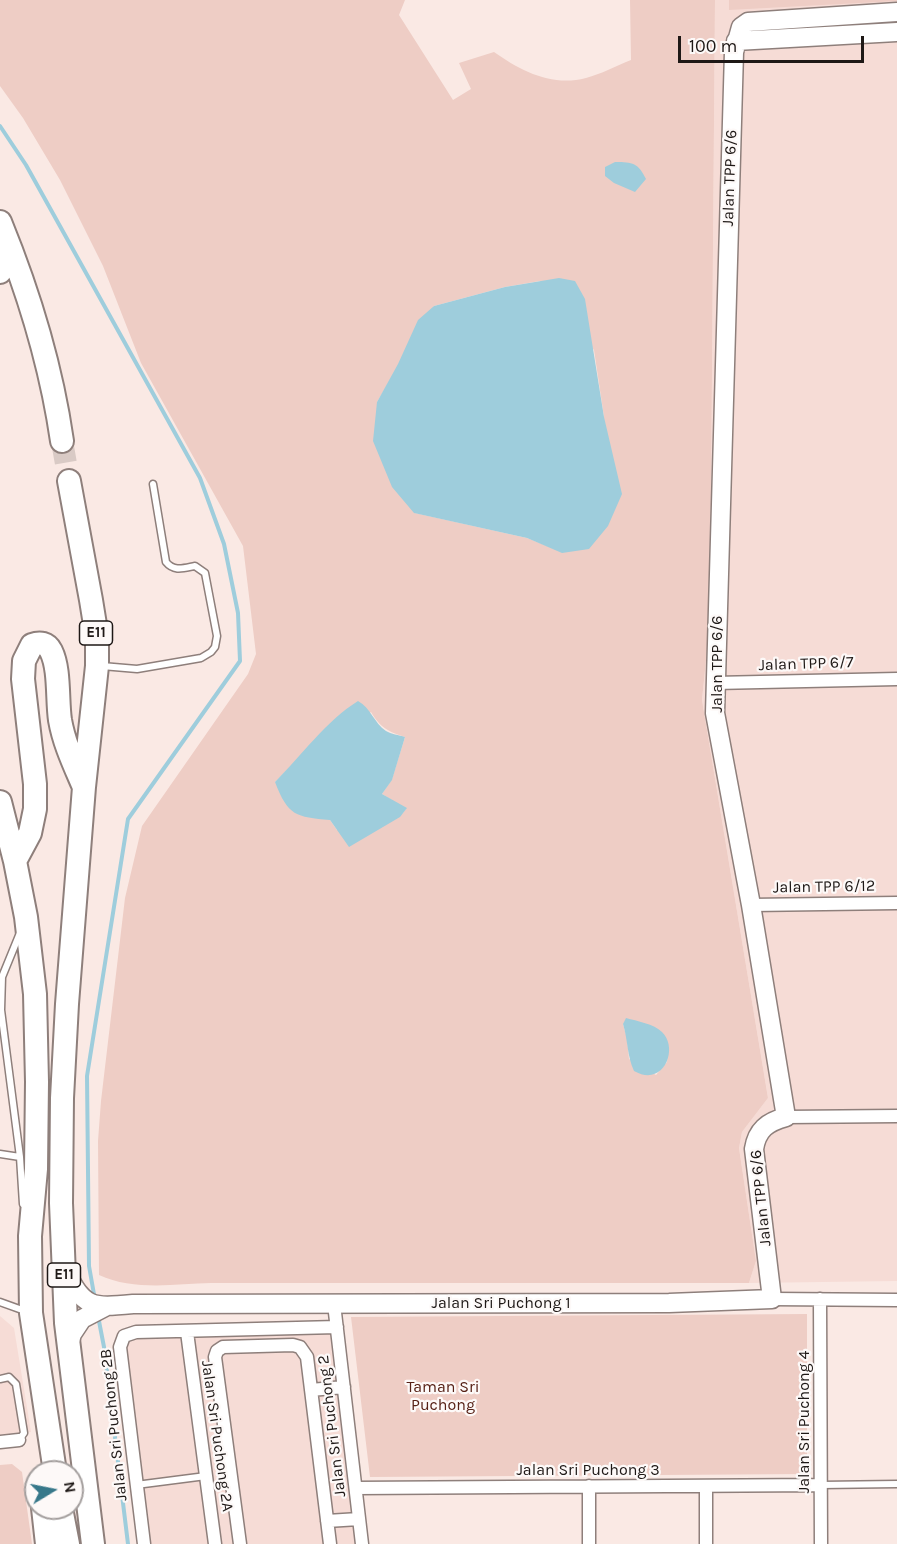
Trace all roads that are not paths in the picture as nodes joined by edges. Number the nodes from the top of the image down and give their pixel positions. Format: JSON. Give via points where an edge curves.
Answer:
{"nodes":[{"id":1,"x":897,"y":12,"type":"edge"},
{"id":2,"x":897,"y":32,"type":"edge"},
{"id":3,"x":736,"y":41,"type":"junction"},
{"id":4,"x":4,"y":231,"type":"edge"},
{"id":5,"x":0,"y":272,"type":"edge"},
{"id":6,"x":62,"y":441,"type":"tunnel mouth"},
{"id":7,"x":69,"y":481,"type":"tunnel mouth"},
{"id":8,"x":153,"y":484,"type":"dead end"},
{"id":9,"x":97,"y":666,"type":"junction"},
{"id":10,"x":897,"y":679,"type":"edge"},
{"id":11,"x":715,"y":683,"type":"junction"},
{"id":12,"x":84,"y":786,"type":"junction"},
{"id":13,"x":0,"y":801,"type":"edge"},
{"id":14,"x":15,"y":861,"type":"junction"},
{"id":15,"x":897,"y":903,"type":"edge"},
{"id":16,"x":752,"y":905,"type":"junction"},
{"id":17,"x":26,"y":917,"type":"junction"},
{"id":18,"x":1,"y":1010,"type":"edge"},
{"id":19,"x":897,"y":1116,"type":"edge"},
{"id":20,"x":786,"y":1117,"type":"junction"},
{"id":21,"x":0,"y":1154,"type":"edge"},
{"id":22,"x":20,"y":1156,"type":"junction"},
{"id":23,"x":30,"y":1236,"type":"junction"},
{"id":24,"x":64,"y":1268,"type":"junction"},
{"id":25,"x":772,"y":1299,"type":"junction"},
{"id":26,"x":820,"y":1299,"type":"junction"},
{"id":27,"x":897,"y":1300,"type":"edge"},
{"id":28,"x":0,"y":1302,"type":"edge"},
{"id":29,"x":334,"y":1304,"type":"junction"},
{"id":30,"x":96,"y":1308,"type":"junction"},
{"id":31,"x":31,"y":1313,"type":"junction"},
{"id":32,"x":336,"y":1327,"type":"junction"},
{"id":33,"x":214,"y":1331,"type":"junction"},
{"id":34,"x":187,"y":1332,"type":"junction"},
{"id":35,"x":69,"y":1345,"type":"junction"},
{"id":36,"x":217,"y":1351,"type":"junction"},
{"id":37,"x":0,"y":1379,"type":"edge"},
{"id":38,"x":344,"y":1387,"type":"junction"},
{"id":39,"x":311,"y":1390,"type":"junction"},
{"id":40,"x":19,"y":1440,"type":"joint"},
{"id":41,"x":0,"y":1442,"type":"edge"},
{"id":42,"x":50,"y":1460,"type":"edge"},
{"id":43,"x":206,"y":1476,"type":"junction"},
{"id":44,"x":897,"y":1484,"type":"edge"},
{"id":45,"x":136,"y":1485,"type":"junction"},
{"id":46,"x":821,"y":1485,"type":"junction"},
{"id":47,"x":590,"y":1486,"type":"junction"},
{"id":48,"x":706,"y":1486,"type":"junction"},
{"id":49,"x":356,"y":1488,"type":"junction"},
{"id":50,"x":359,"y":1519,"type":"junction"},
{"id":51,"x":44,"y":1520,"type":"edge"},
{"id":52,"x":63,"y":1520,"type":"edge"},
{"id":53,"x":327,"y":1521,"type":"junction"},
{"id":54,"x":47,"y":1544,"type":"edge"},
{"id":55,"x":68,"y":1544,"type":"edge"},
{"id":56,"x":93,"y":1544,"type":"edge"},
{"id":57,"x":144,"y":1544,"type":"edge"},
{"id":58,"x":215,"y":1544,"type":"edge"},
{"id":59,"x":240,"y":1544,"type":"edge"},
{"id":60,"x":330,"y":1544,"type":"edge"},
{"id":61,"x":362,"y":1544,"type":"edge"},
{"id":62,"x":589,"y":1544,"type":"edge"},
{"id":63,"x":706,"y":1544,"type":"edge"},
{"id":64,"x":821,"y":1544,"type":"edge"}],
"edges":[{"from":1,"to":3,"type":"street","via":[[748,22],[741,27]]},
{"from":2,"to":3,"type":"street"},
{"from":3,"to":11,"type":"street","name":"Jalan TPP 6/6"},
{"from":4,"to":5,"type":"highway"},
{"from":4,"to":6,"type":"highway","via":[[40,337]]},
{"from":7,"to":9,"type":"highway","number":"E11","via":[[93,609]]},
{"from":8,"to":9,"type":"lane","via":[[166,562],[177,569],[195,566],[205,573],[217,642],[201,658],[138,669]]},
{"from":9,"to":12,"type":"highway","number":"E11"},
{"from":10,"to":11,"type":"street","name":"Jalan TPP 6/7"},
{"from":11,"to":16,"type":"street","name":"Jalan TPP 6/6","via":[[715,713]]},
{"from":12,"to":14,"type":"highway","via":[[64,741],[51,651],[46,645],[32,645],[24,661],[23,679],[35,784],[34,818]]},
{"from":12,"to":24,"type":"highway","number":"E11","via":[[62,1098]]},
{"from":13,"to":14,"type":"highway","number":"E11"},
{"from":14,"to":17,"type":"highway","number":"E11"},
{"from":15,"to":16,"type":"street","name":"Jalan TPP 6/12"},
{"from":16,"to":20,"type":"street","name":"Jalan TPP 6/6"},
{"from":17,"to":18,"type":"lane","via":[[2,977]]},
{"from":17,"to":23,"type":"highway","number":"E11","via":[[35,994],[37,1082]]},
{"from":18,"to":22,"type":"lane"},
{"from":19,"to":20,"type":"street"},
{"from":20,"to":25,"type":"street","name":"Jalan TPP 6/6","via":[[767,1124],[754,1149]]},
{"from":21,"to":22,"type":"lane"},
{"from":22,"to":23,"type":"lane","via":[[23,1209]]},
{"from":23,"to":31,"type":"highway","number":"E11"},
{"from":24,"to":30,"type":"street","via":[[74,1287]]},
{"from":24,"to":35,"type":"highway","number":"E11"},
{"from":25,"to":26,"type":"street","name":"Jalan Sri Puchong 1"},
{"from":25,"to":29,"type":"street","name":"Jalan Sri Puchong 1"},
{"from":26,"to":27,"type":"street","name":"Jalan Sri Puchong 1"},
{"from":26,"to":46,"type":"street","name":"Jalan Sri Puchong 4"},
{"from":28,"to":31,"type":"lane"},
{"from":29,"to":30,"type":"street","name":"Jalan Sri Puchong 1","via":[[133,1304]]},
{"from":29,"to":32,"type":"street","name":"Jalan Sri Puchong 2"},
{"from":30,"to":35,"type":"street","via":[[76,1326]]},
{"from":31,"to":42,"type":"highway","number":"E11"},
{"from":32,"to":33,"type":"street","name":"Jalan Sri Puchong 2B"},
{"from":32,"to":38,"type":"street","name":"Jalan Sri Puchong 2"},
{"from":33,"to":34,"type":"street","name":"Jalan Sri Puchong 2B"},
{"from":33,"to":36,"type":"street"},
{"from":34,"to":43,"type":"street","name":"Jalan Sri Puchong 2A"},
{"from":34,"to":45,"type":"street","name":"Jalan Sri Puchong 2B","via":[[136,1332],[121,1341]]},
{"from":35,"to":56,"type":"highway","number":"E11"},
{"from":36,"to":39,"type":"street","via":[[230,1346],[300,1347],[306,1357]]},
{"from":36,"to":59,"type":"street"},
{"from":37,"to":40,"type":"lane","via":[[9,1377],[16,1384],[24,1433]]},
{"from":38,"to":39,"type":"street"},
{"from":38,"to":49,"type":"street","name":"Jalan Sri Puchong 2"},
{"from":39,"to":53,"type":"street"},
{"from":40,"to":41,"type":"street"},
{"from":43,"to":45,"type":"lane"},
{"from":43,"to":58,"type":"street","name":"Jalan Sri Puchong 2A"},
{"from":44,"to":46,"type":"lane"},
{"from":45,"to":57,"type":"street","name":"Jalan Sri Puchong 2B"},
{"from":46,"to":48,"type":"street","name":"Jalan Sri Puchong 3"},
{"from":46,"to":64,"type":"street","name":"Jalan Sri Puchong 4"},
{"from":47,"to":48,"type":"street","name":"Jalan Sri Puchong 3"},
{"from":47,"to":49,"type":"street","name":"Jalan Sri Puchong 3"},
{"from":47,"to":62,"type":"street"},
{"from":48,"to":63,"type":"street"},
{"from":49,"to":50,"type":"street","name":"Jalan Sri Puchong 2"},
{"from":50,"to":53,"type":"street"},
{"from":50,"to":61,"type":"street","name":"Jalan Sri Puchong 2"},
{"from":51,"to":54,"type":"highway"},
{"from":52,"to":55,"type":"highway"},
{"from":53,"to":60,"type":"street"}]}
